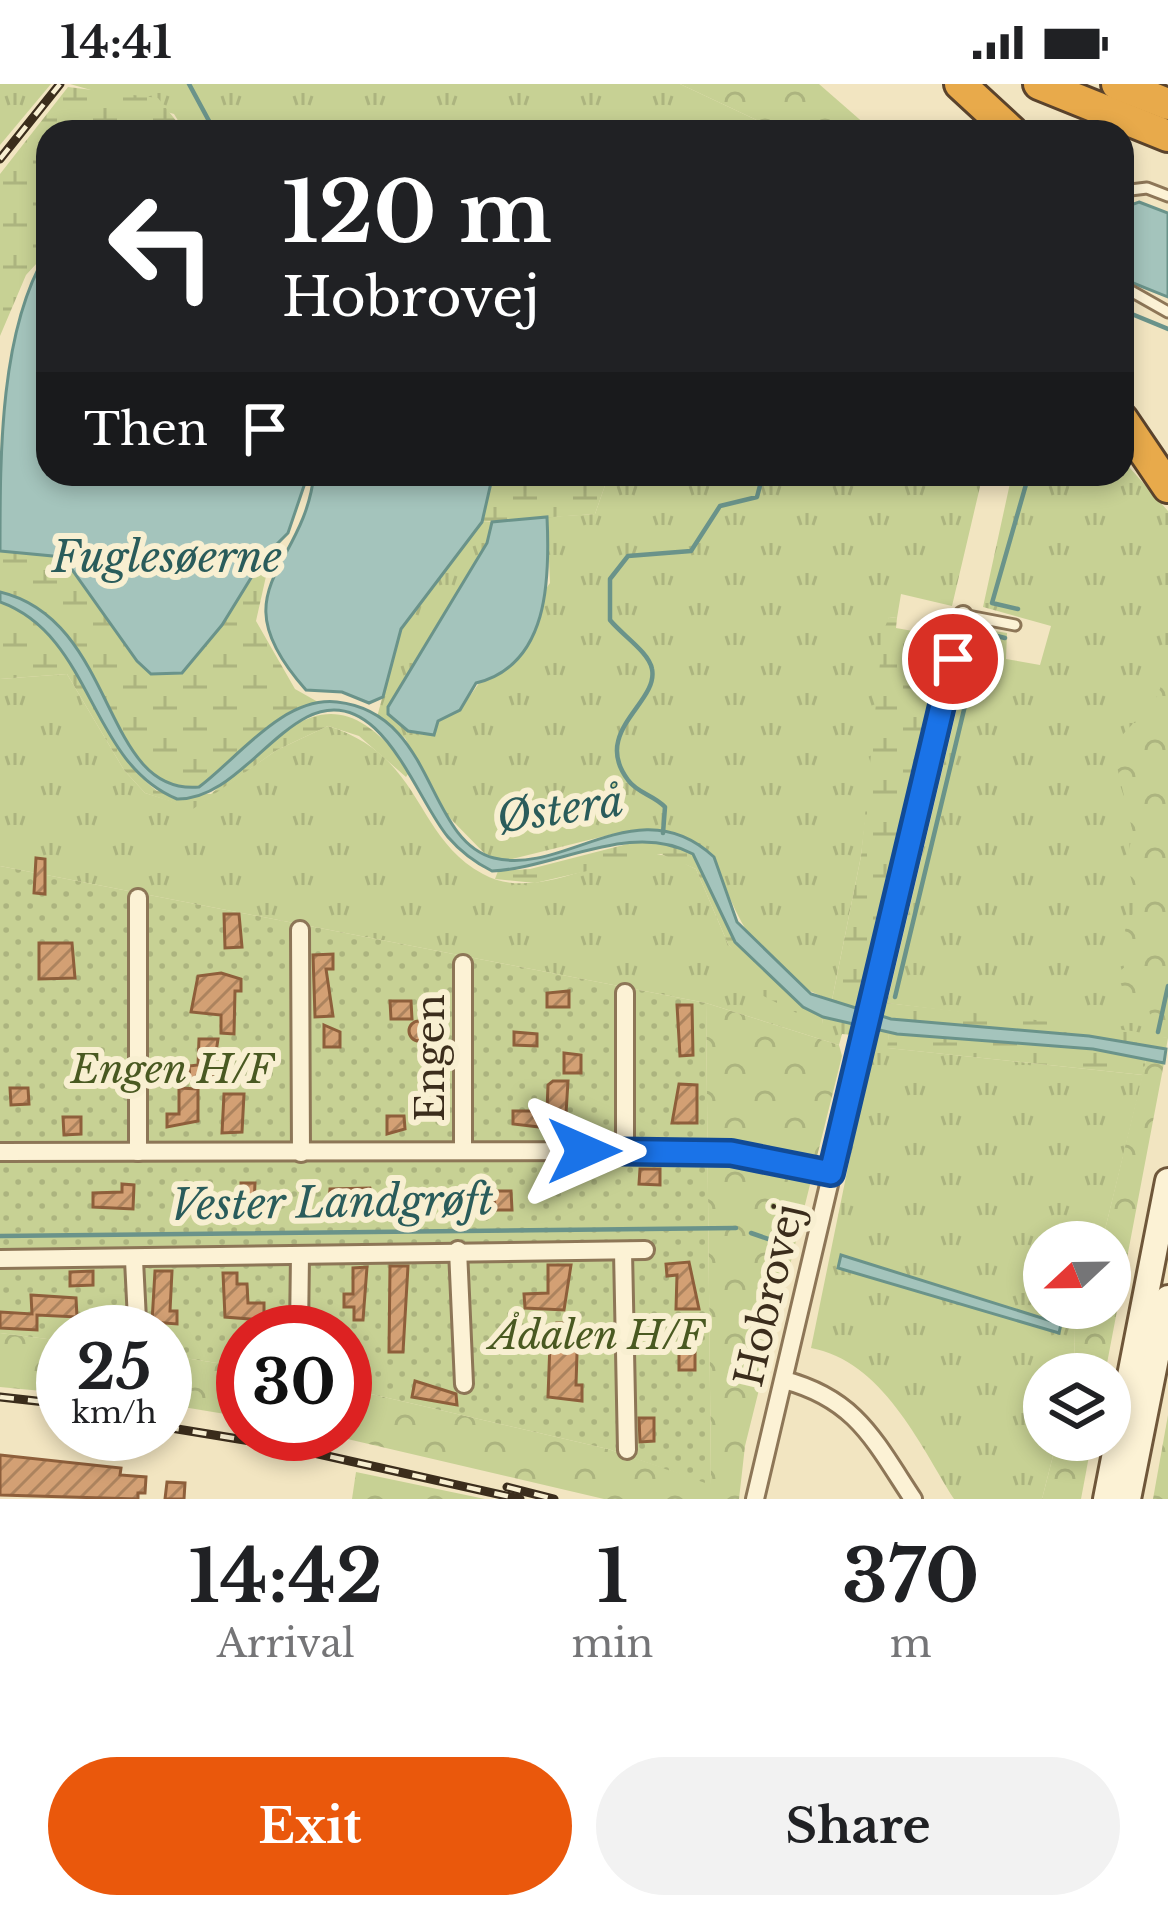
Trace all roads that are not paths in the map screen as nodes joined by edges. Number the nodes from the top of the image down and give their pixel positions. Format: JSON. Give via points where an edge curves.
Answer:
{"nodes":[{"id":1,"x":960,"y":84,"type":"edge"},
{"id":2,"x":1040,"y":84,"type":"edge"},
{"id":3,"x":1117,"y":84,"type":"edge"},
{"id":4,"x":1168,"y":104,"type":"edge"},
{"id":5,"x":999,"y":120,"type":"edge"},
{"id":6,"x":1129,"y":120,"type":"edge"},
{"id":7,"x":1134,"y":122,"type":"edge"},
{"id":8,"x":1168,"y":136,"type":"edge"},
{"id":9,"x":1134,"y":189,"type":"edge"},
{"id":10,"x":1168,"y":196,"type":"edge"},
{"id":11,"x":1134,"y":293,"type":"edge"},
{"id":12,"x":1168,"y":312,"type":"edge"},
{"id":13,"x":1134,"y":435,"type":"edge"},
{"id":14,"x":1134,"y":438,"type":"edge"},
{"id":15,"x":1168,"y":470,"type":"edge"},
{"id":16,"x":1168,"y":487,"type":"edge"},
{"id":17,"x":963,"y":616,"type":"joint"},
{"id":18,"x":1015,"y":625,"type":"dead end"},
{"id":19,"x":138,"y":898,"type":"dead end"},
{"id":20,"x":300,"y":930,"type":"dead end"},
{"id":21,"x":463,"y":964,"type":"dead end"},
{"id":22,"x":625,"y":993,"type":"dead end"},
{"id":23,"x":625,"y":1150,"type":"junction"},
{"id":24,"x":463,"y":1151,"type":"junction"},
{"id":25,"x":0,"y":1152,"type":"edge"},
{"id":26,"x":138,"y":1152,"type":"junction"},
{"id":27,"x":301,"y":1153,"type":"junction"},
{"id":28,"x":831,"y":1173,"type":"junction"},
{"id":29,"x":1168,"y":1181,"type":"edge"},
{"id":30,"x":458,"y":1250,"type":"junction"},
{"id":31,"x":645,"y":1250,"type":"dead end"},
{"id":32,"x":623,"y":1251,"type":"junction"},
{"id":33,"x":300,"y":1255,"type":"junction"},
{"id":34,"x":0,"y":1259,"type":"edge"},
{"id":35,"x":134,"y":1260,"type":"junction"},
{"id":36,"x":1168,"y":1298,"type":"edge"},
{"id":37,"x":136,"y":1305,"type":"edge"},
{"id":38,"x":299,"y":1305,"type":"edge"},
{"id":39,"x":784,"y":1380,"type":"junction"},
{"id":40,"x":464,"y":1384,"type":"dead end"},
{"id":41,"x":627,"y":1450,"type":"dead end"},
{"id":42,"x":755,"y":1499,"type":"edge"},
{"id":43,"x":913,"y":1499,"type":"edge"},
{"id":44,"x":1106,"y":1499,"type":"edge"},
{"id":45,"x":1128,"y":1499,"type":"edge"}],
"edges":[{"from":1,"to":5,"type":"highway"},
{"from":2,"to":6,"type":"highway"},
{"from":3,"to":4,"type":"highway"},
{"from":7,"to":8,"type":"highway"},
{"from":9,"to":10,"type":"lane"},
{"from":11,"to":12,"type":"lane"},
{"from":13,"to":15,"type":"highway"},
{"from":14,"to":16,"type":"highway"},
{"from":17,"to":18,"type":"lane"},
{"from":17,"to":28,"type":"street","name":"Hobrovej"},
{"from":19,"to":26,"type":"street"},
{"from":20,"to":27,"type":"street"},
{"from":21,"to":24,"type":"street","name":"Engen"},
{"from":22,"to":23,"type":"street"},
{"from":23,"to":24,"type":"street","name":"Engen"},
{"from":23,"to":28,"type":"street","name":"Engen","via":[[731,1153]]},
{"from":24,"to":27,"type":"street","name":"Engen"},
{"from":25,"to":26,"type":"street","name":"Engen"},
{"from":26,"to":27,"type":"street","name":"Engen"},
{"from":28,"to":39,"type":"street","name":"Hobrovej"},
{"from":29,"to":44,"type":"main road"},
{"from":30,"to":32,"type":"street"},
{"from":30,"to":33,"type":"street"},
{"from":30,"to":40,"type":"street"},
{"from":31,"to":32,"type":"street"},
{"from":32,"to":41,"type":"street"},
{"from":33,"to":35,"type":"street"},
{"from":33,"to":38,"type":"street"},
{"from":34,"to":35,"type":"street"},
{"from":35,"to":37,"type":"street"},
{"from":36,"to":45,"type":"main road"},
{"from":39,"to":42,"type":"street","name":"Hobrovej"},
{"from":39,"to":43,"type":"street","via":[[820,1390],[853,1413]]}]}
